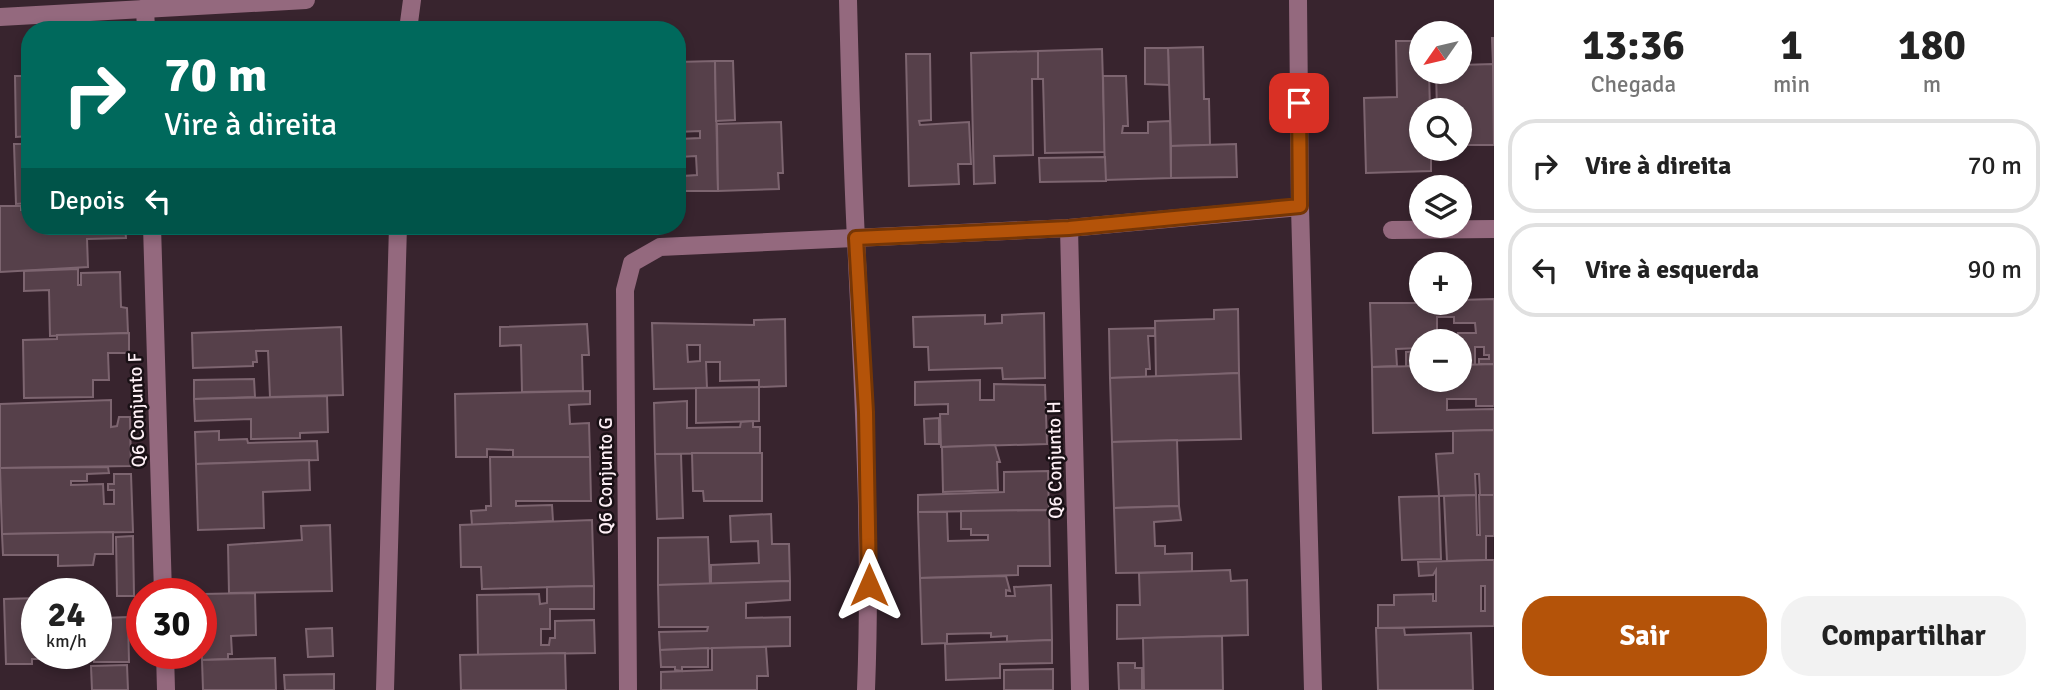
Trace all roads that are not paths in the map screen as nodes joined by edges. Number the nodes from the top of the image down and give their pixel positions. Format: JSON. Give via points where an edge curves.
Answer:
{"nodes":[{"id":1,"x":306,"y":0,"type":"edge"},
{"id":2,"x":412,"y":0,"type":"edge"},
{"id":3,"x":848,"y":0,"type":"edge"},
{"id":4,"x":1298,"y":0,"type":"edge"},
{"id":5,"x":145,"y":8,"type":"junction"},
{"id":6,"x":0,"y":17,"type":"edge"},
{"id":7,"x":146,"y":21,"type":"edge"},
{"id":8,"x":409,"y":21,"type":"edge"},
{"id":9,"x":1300,"y":206,"type":"junction"},
{"id":10,"x":1069,"y":228,"type":"junction"},
{"id":11,"x":1494,"y":229,"type":"edge"},
{"id":12,"x":1392,"y":230,"type":"dead end"},
{"id":13,"x":152,"y":235,"type":"edge"},
{"id":14,"x":398,"y":235,"type":"edge"},
{"id":15,"x":856,"y":238,"type":"junction"},
{"id":16,"x":163,"y":578,"type":"edge"},
{"id":17,"x":165,"y":669,"type":"edge"},
{"id":18,"x":166,"y":690,"type":"edge"},
{"id":19,"x":385,"y":690,"type":"edge"},
{"id":20,"x":628,"y":690,"type":"edge"},
{"id":21,"x":866,"y":690,"type":"edge"},
{"id":22,"x":1080,"y":690,"type":"edge"},
{"id":23,"x":1313,"y":690,"type":"edge"}],
"edges":[{"from":1,"to":5,"type":"street"},
{"from":2,"to":8,"type":"street"},
{"from":3,"to":15,"type":"street"},
{"from":4,"to":9,"type":"street"},
{"from":5,"to":6,"type":"street"},
{"from":5,"to":7,"type":"street"},
{"from":9,"to":10,"type":"street"},
{"from":9,"to":23,"type":"street"},
{"from":10,"to":15,"type":"street"},
{"from":10,"to":22,"type":"street","name":"Q6 Conjunto H"},
{"from":11,"to":12,"type":"street"},
{"from":13,"to":16,"type":"street","name":"Q6 Conjunto F"},
{"from":14,"to":19,"type":"street"},
{"from":15,"to":20,"type":"street","name":"Q6 Conjunto G","via":[[660,247],[632,263],[625,290]]},
{"from":15,"to":21,"type":"street","via":[[866,412]]},
{"from":17,"to":18,"type":"street"}]}
